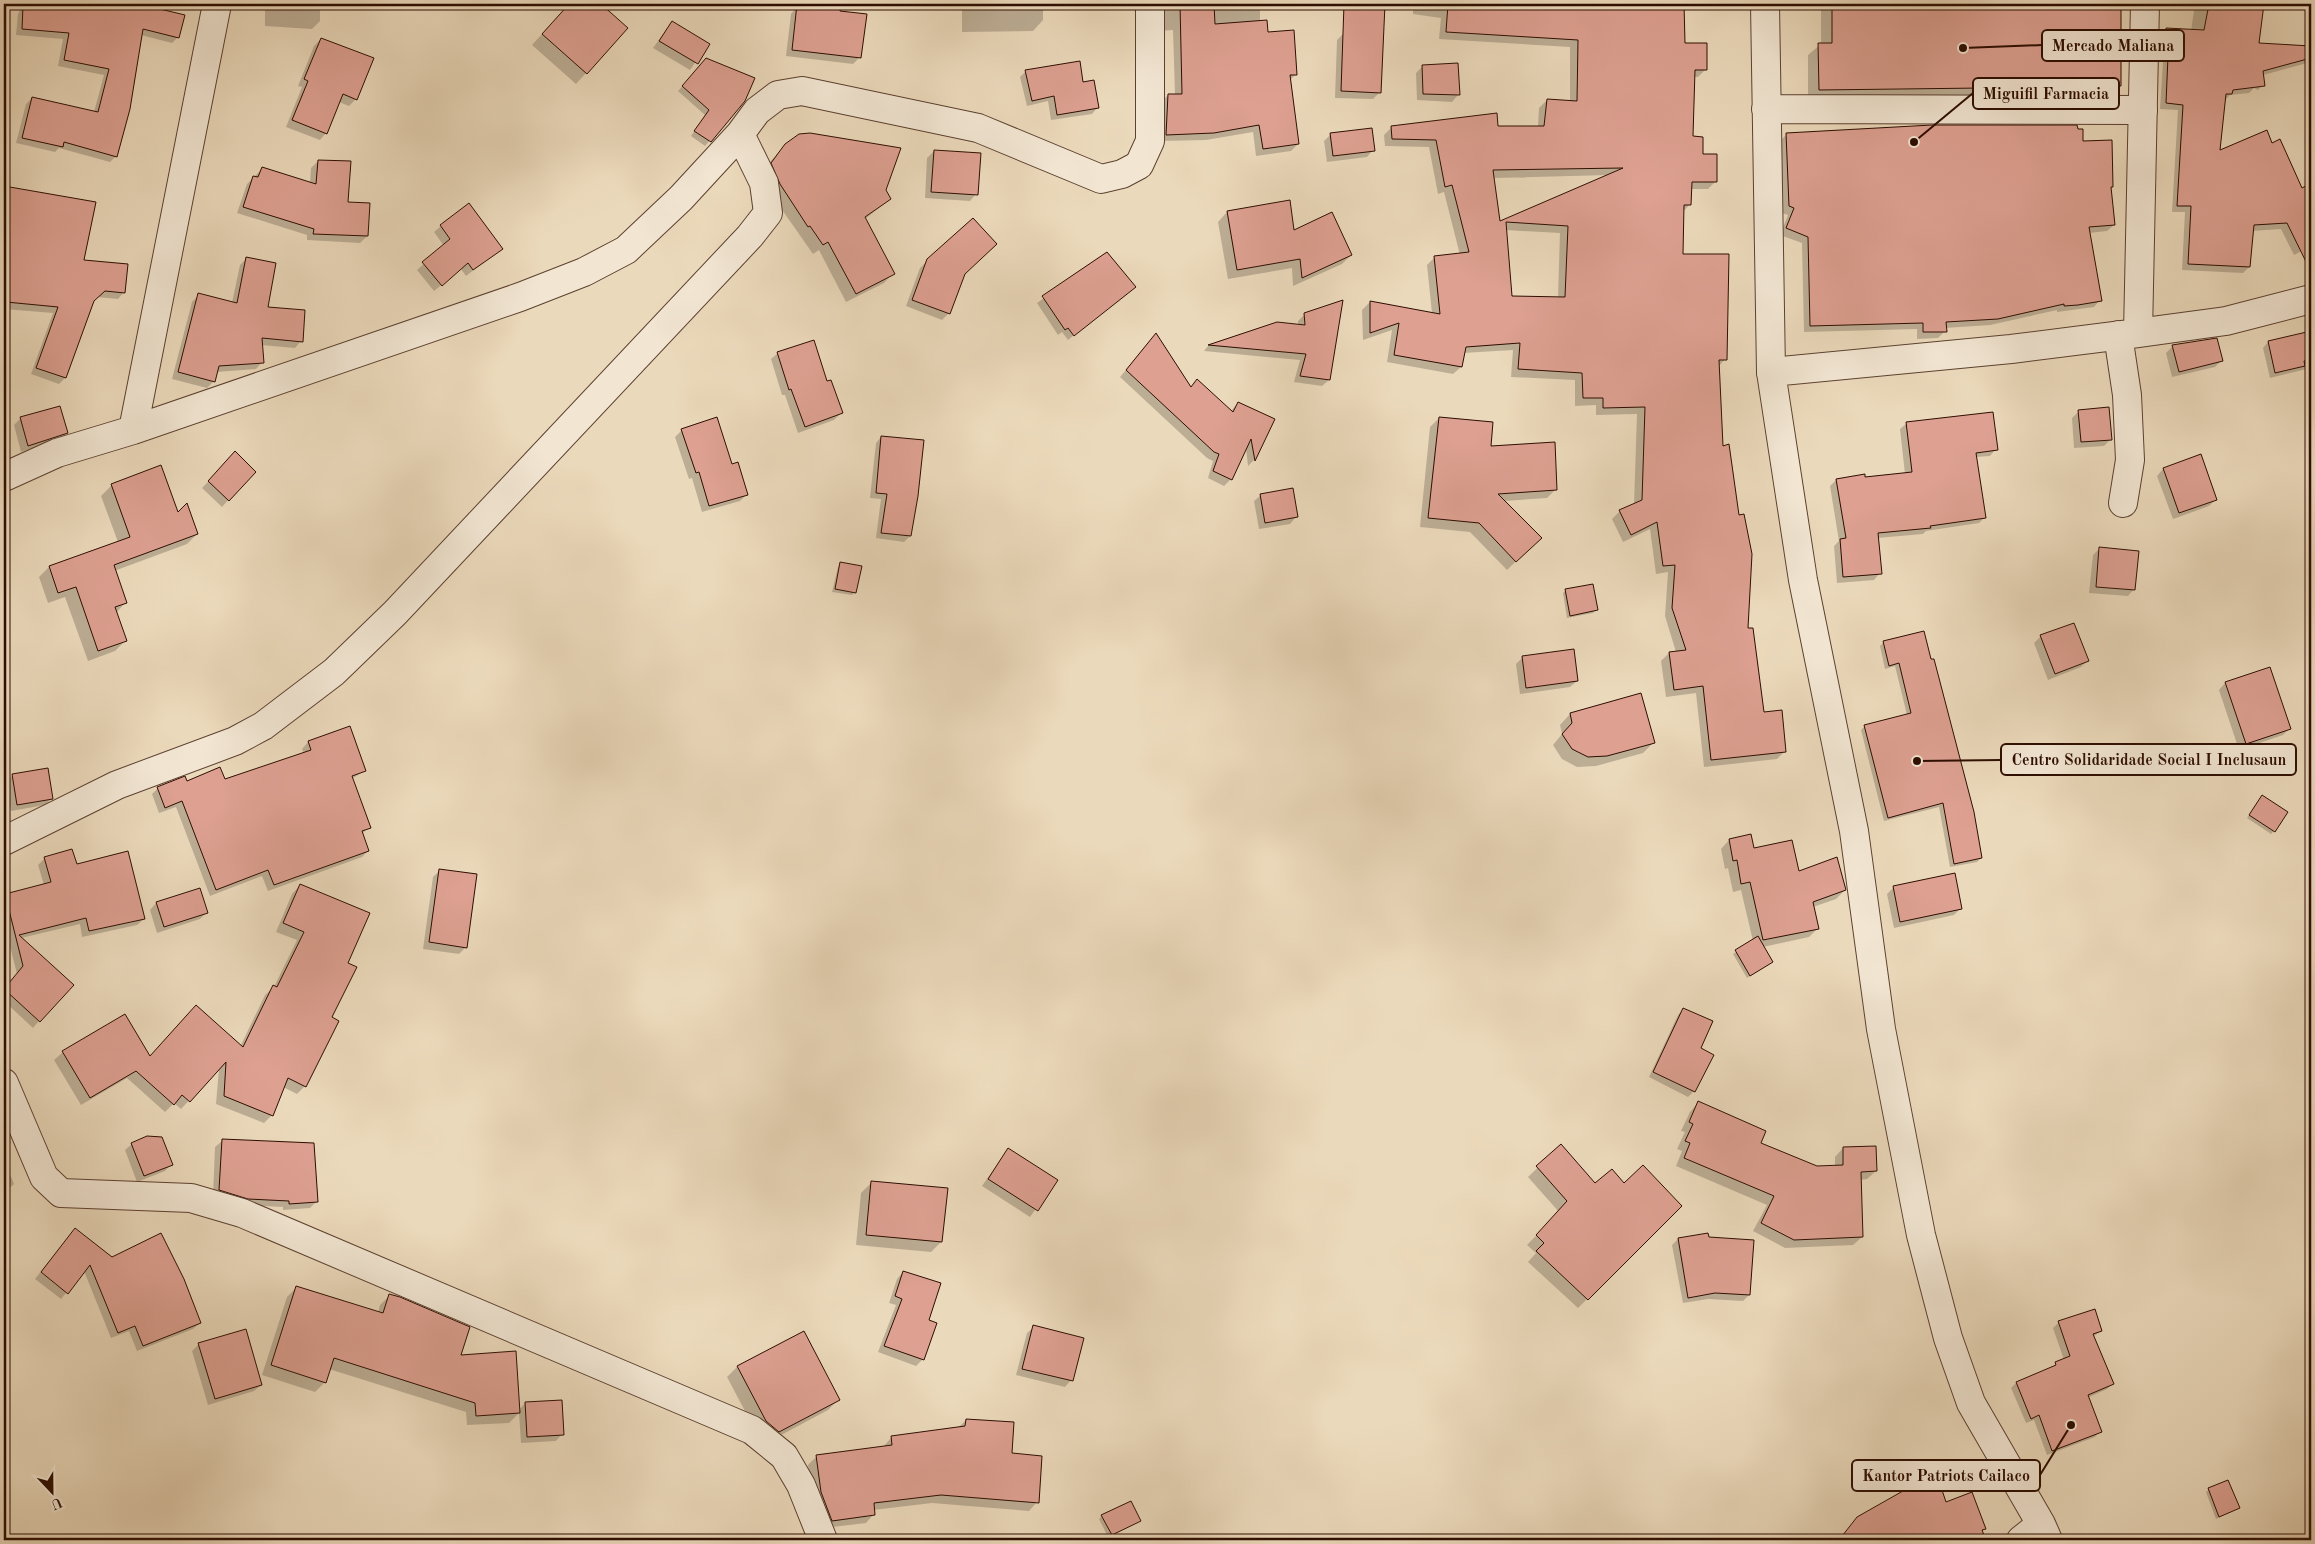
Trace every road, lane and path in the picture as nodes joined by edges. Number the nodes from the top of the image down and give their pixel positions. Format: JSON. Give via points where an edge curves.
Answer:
{"nodes":[{"id":1,"x":218,"y":4,"type":"edge"},
{"id":2,"x":1150,"y":4,"type":"edge"},
{"id":3,"x":1765,"y":4,"type":"edge"},
{"id":4,"x":2145,"y":4,"type":"edge"},
{"id":5,"x":1766,"y":108,"type":"junction"},
{"id":6,"x":2143,"y":110,"type":"junction"},
{"id":7,"x":740,"y":134,"type":"junction"},
{"id":8,"x":2311,"y":299,"type":"edge"},
{"id":9,"x":2128,"y":334,"type":"junction"},
{"id":10,"x":1771,"y":372,"type":"junction"},
{"id":11,"x":133,"y":430,"type":"junction"},
{"id":12,"x":4,"y":476,"type":"edge"},
{"id":13,"x":2123,"y":503,"type":"dead end"},
{"id":14,"x":4,"y":841,"type":"edge"},
{"id":15,"x":4,"y":1083,"type":"edge"},
{"id":16,"x":2037,"y":1535,"type":"edge"},
{"id":17,"x":823,"y":1540,"type":"edge"}],
"edges":[{"from":1,"to":11,"type":"street"},
{"from":2,"to":7,"type":"street","via":[[1150,141],[1139,165],[1122,174],[1101,179],[978,128],[802,91],[778,95],[757,110]]},
{"from":3,"to":5,"type":"street"},
{"from":4,"to":6,"type":"street"},
{"from":5,"to":6,"type":"street"},
{"from":5,"to":10,"type":"street"},
{"from":6,"to":9,"type":"street"},
{"from":7,"to":11,"type":"street","via":[[681,198],[626,250],[584,272]]},
{"from":7,"to":14,"type":"street","via":[[764,183],[768,213],[436,569],[334,672],[256,730],[116,785]]},
{"from":8,"to":9,"type":"street","via":[[2226,321]]},
{"from":9,"to":10,"type":"street","via":[[2011,349]]},
{"from":9,"to":13,"type":"street","via":[[2130,460]]},
{"from":10,"to":16,"type":"street","via":[[1803,580],[1854,831],[1881,1030],[1921,1235],[1948,1338],[1971,1402]]},
{"from":11,"to":12,"type":"street","via":[[57,454]]},
{"from":15,"to":17,"type":"street","via":[[44,1177],[61,1193],[191,1198],[242,1213],[752,1430],[784,1456]]}]}
